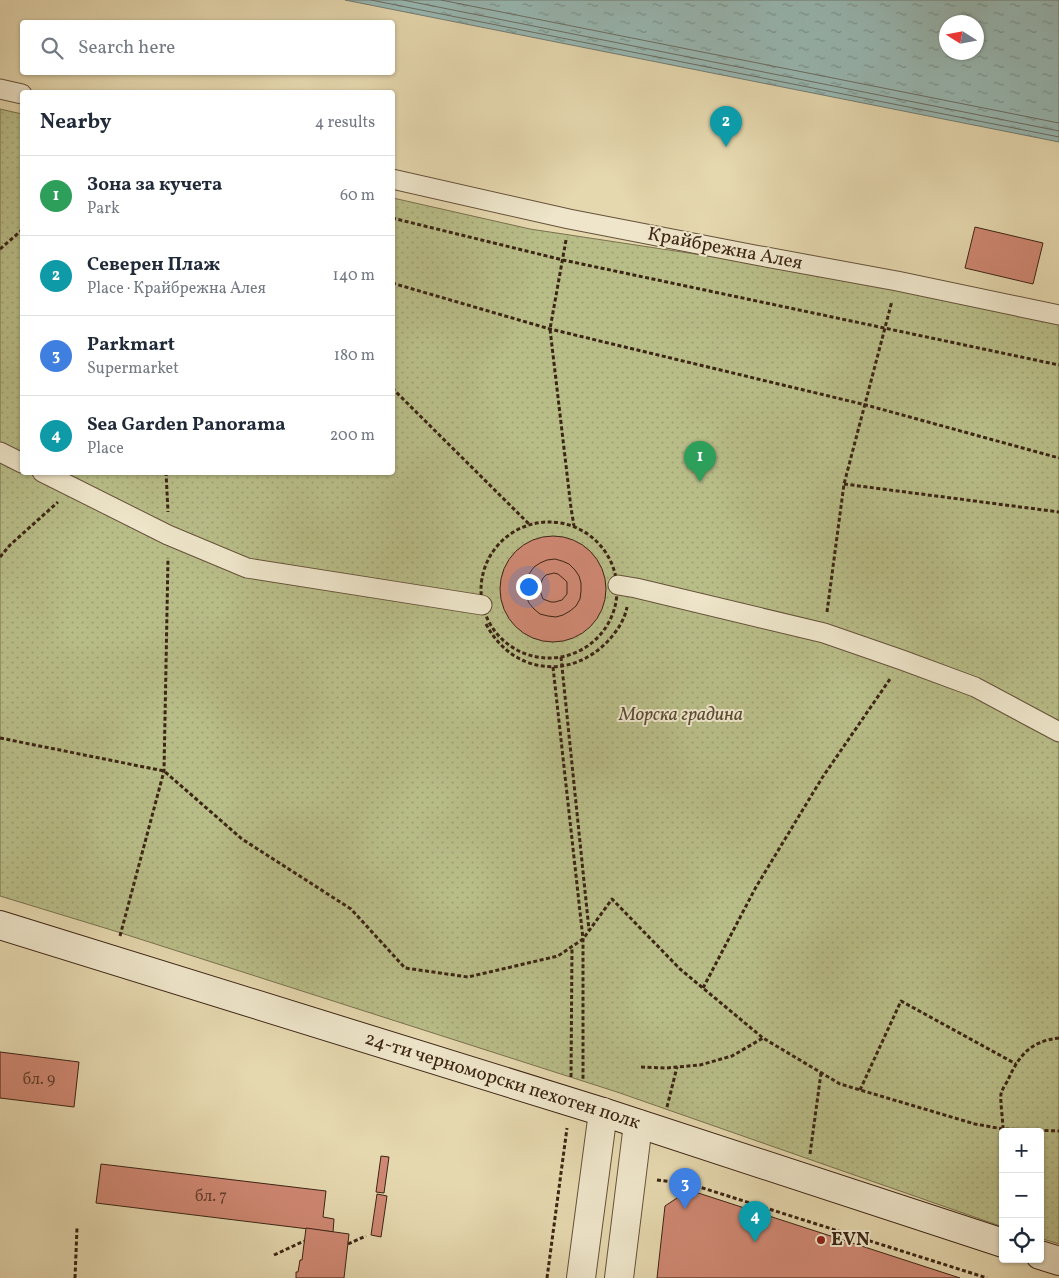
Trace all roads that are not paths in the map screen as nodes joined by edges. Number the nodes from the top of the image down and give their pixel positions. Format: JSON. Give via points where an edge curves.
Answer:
{"nodes":[{"id":1,"x":0,"y":89,"type":"edge"},
{"id":2,"x":20,"y":94,"type":"edge"},
{"id":3,"x":395,"y":180,"type":"edge"},
{"id":4,"x":1059,"y":315,"type":"edge"},
{"id":5,"x":0,"y":452,"type":"edge"},
{"id":6,"x":20,"y":462,"type":"edge"},
{"id":7,"x":48,"y":475,"type":"edge"},
{"id":8,"x":618,"y":585,"type":"road end"},
{"id":9,"x":482,"y":605,"type":"road end"},
{"id":10,"x":1059,"y":732,"type":"edge"},
{"id":11,"x":0,"y":925,"type":"edge"},
{"id":12,"x":586,"y":1107,"type":"junction"},
{"id":13,"x":638,"y":1124,"type":"junction"},
{"id":14,"x":999,"y":1242,"type":"edge"},
{"id":15,"x":1044,"y":1256,"type":"edge"},
{"id":16,"x":1059,"y":1261,"type":"edge"},
{"id":17,"x":581,"y":1278,"type":"edge"},
{"id":18,"x":619,"y":1278,"type":"edge"}],
"edges":[{"from":1,"to":2,"type":"street"},
{"from":3,"to":4,"type":"street","name":"Крайбрежна Алея","via":[[569,219]]},
{"from":5,"to":6,"type":"street"},
{"from":7,"to":9,"type":"street","via":[[168,535],[247,568]]},
{"from":8,"to":10,"type":"street","via":[[824,633],[975,687]]},
{"from":11,"to":12,"type":"main road","name":"24-ти черноморски пехотен полк"},
{"from":12,"to":13,"type":"main road","name":"24-ти черноморски пехотен полк"},
{"from":12,"to":17,"type":"main road"},
{"from":13,"to":14,"type":"main road","name":"24-ти черноморски пехотен полк"},
{"from":13,"to":18,"type":"main road"},
{"from":15,"to":16,"type":"main road"}]}
